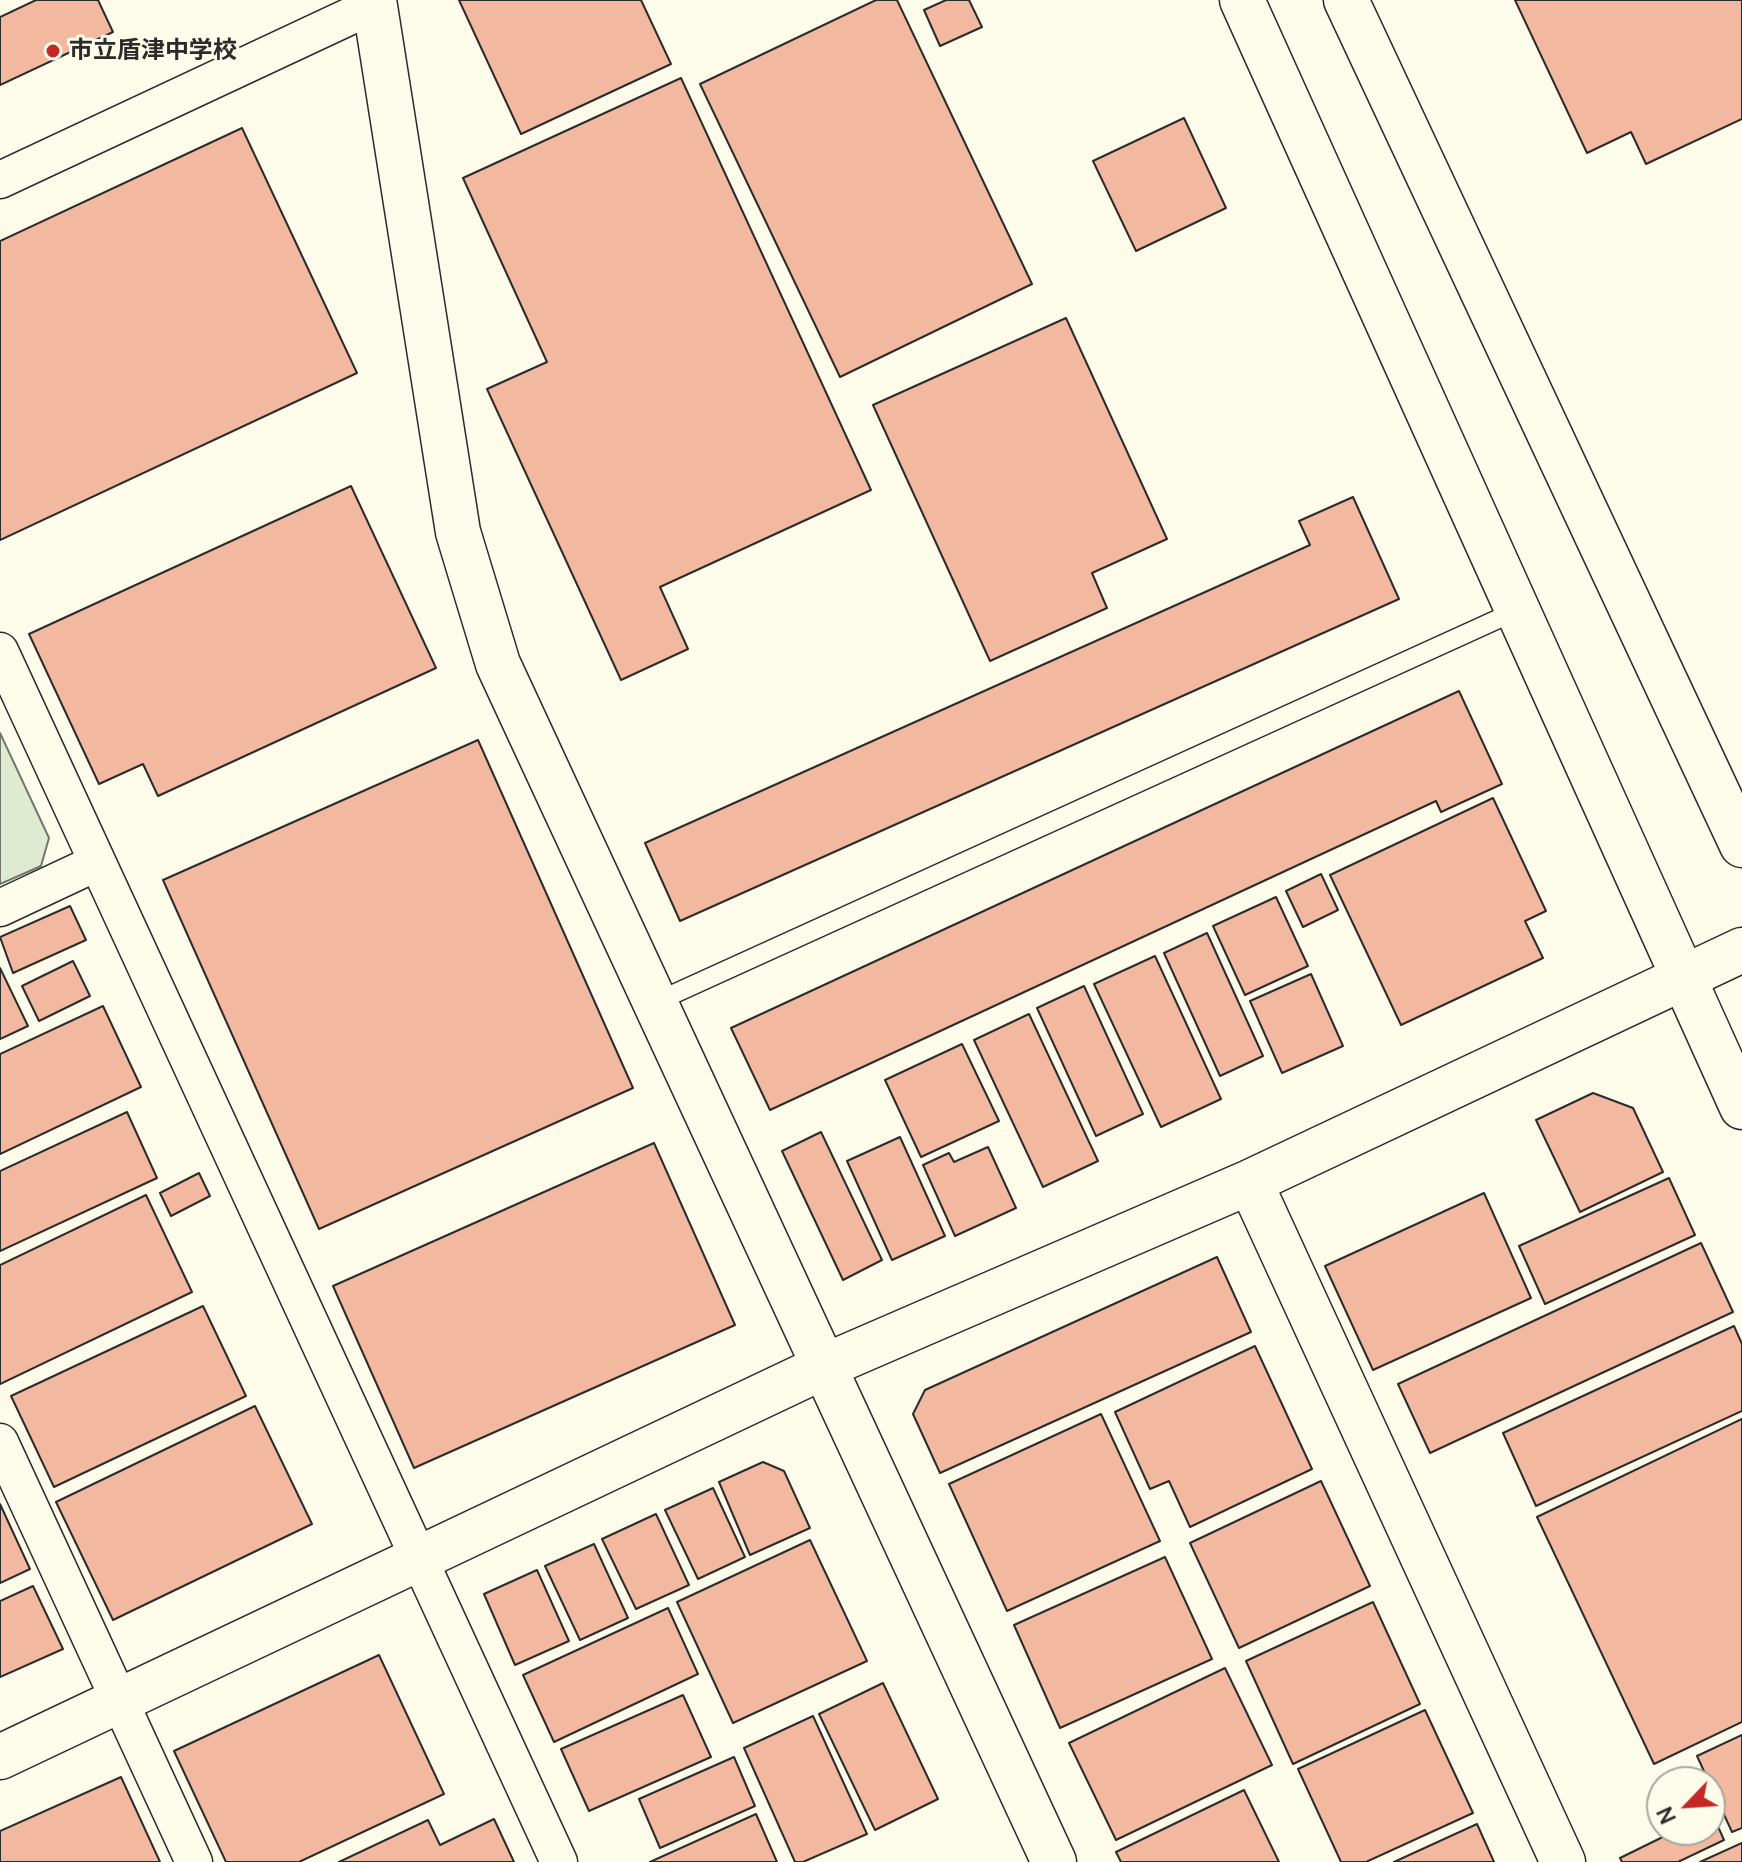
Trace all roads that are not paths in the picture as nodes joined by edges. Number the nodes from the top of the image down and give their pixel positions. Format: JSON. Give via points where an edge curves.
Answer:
{"nodes":[{"id":1,"x":1242,"y":0,"type":"edge"},
{"id":2,"x":1346,"y":0,"type":"edge"},
{"id":3,"x":374,"y":2,"type":"edge"},
{"id":4,"x":0,"y":180,"type":"edge"},
{"id":5,"x":1518,"y":610,"type":"junction"},
{"id":6,"x":0,"y":651,"type":"edge"},
{"id":7,"x":1742,"y":845,"type":"edge"},
{"id":8,"x":96,"y":863,"type":"junction"},
{"id":9,"x":0,"y":908,"type":"edge"},
{"id":10,"x":1742,"y":950,"type":"edge"},
{"id":11,"x":1683,"y":975,"type":"junction"},
{"id":12,"x":656,"y":1002,"type":"junction"},
{"id":13,"x":1742,"y":1107,"type":"edge"},
{"id":14,"x":1250,"y":1182,"type":"junction"},
{"id":15,"x":825,"y":1366,"type":"junction"},
{"id":16,"x":0,"y":1442,"type":"edge"},
{"id":17,"x":419,"y":1556,"type":"junction"},
{"id":18,"x":118,"y":1698,"type":"junction"},
{"id":19,"x":0,"y":1757,"type":"edge"},
{"id":20,"x":194,"y":1862,"type":"edge"},
{"id":21,"x":559,"y":1862,"type":"edge"},
{"id":22,"x":1054,"y":1862,"type":"edge"},
{"id":23,"x":1563,"y":1862,"type":"edge"}],
"edges":[{"from":1,"to":5,"type":"street"},
{"from":2,"to":7,"type":"street"},
{"from":3,"to":4,"type":"street"},
{"from":3,"to":12,"type":"street","via":[[458,532],[498,664]]},
{"from":5,"to":11,"type":"street"},
{"from":5,"to":12,"type":"lane"},
{"from":6,"to":8,"type":"street"},
{"from":8,"to":9,"type":"street"},
{"from":8,"to":17,"type":"street"},
{"from":10,"to":11,"type":"street"},
{"from":11,"to":13,"type":"street"},
{"from":11,"to":14,"type":"street"},
{"from":12,"to":15,"type":"street"},
{"from":14,"to":15,"type":"street"},
{"from":14,"to":23,"type":"street"},
{"from":15,"to":17,"type":"street"},
{"from":15,"to":22,"type":"street"},
{"from":16,"to":18,"type":"street"},
{"from":17,"to":18,"type":"street"},
{"from":17,"to":21,"type":"street"},
{"from":18,"to":19,"type":"street"},
{"from":18,"to":20,"type":"street"}]}
